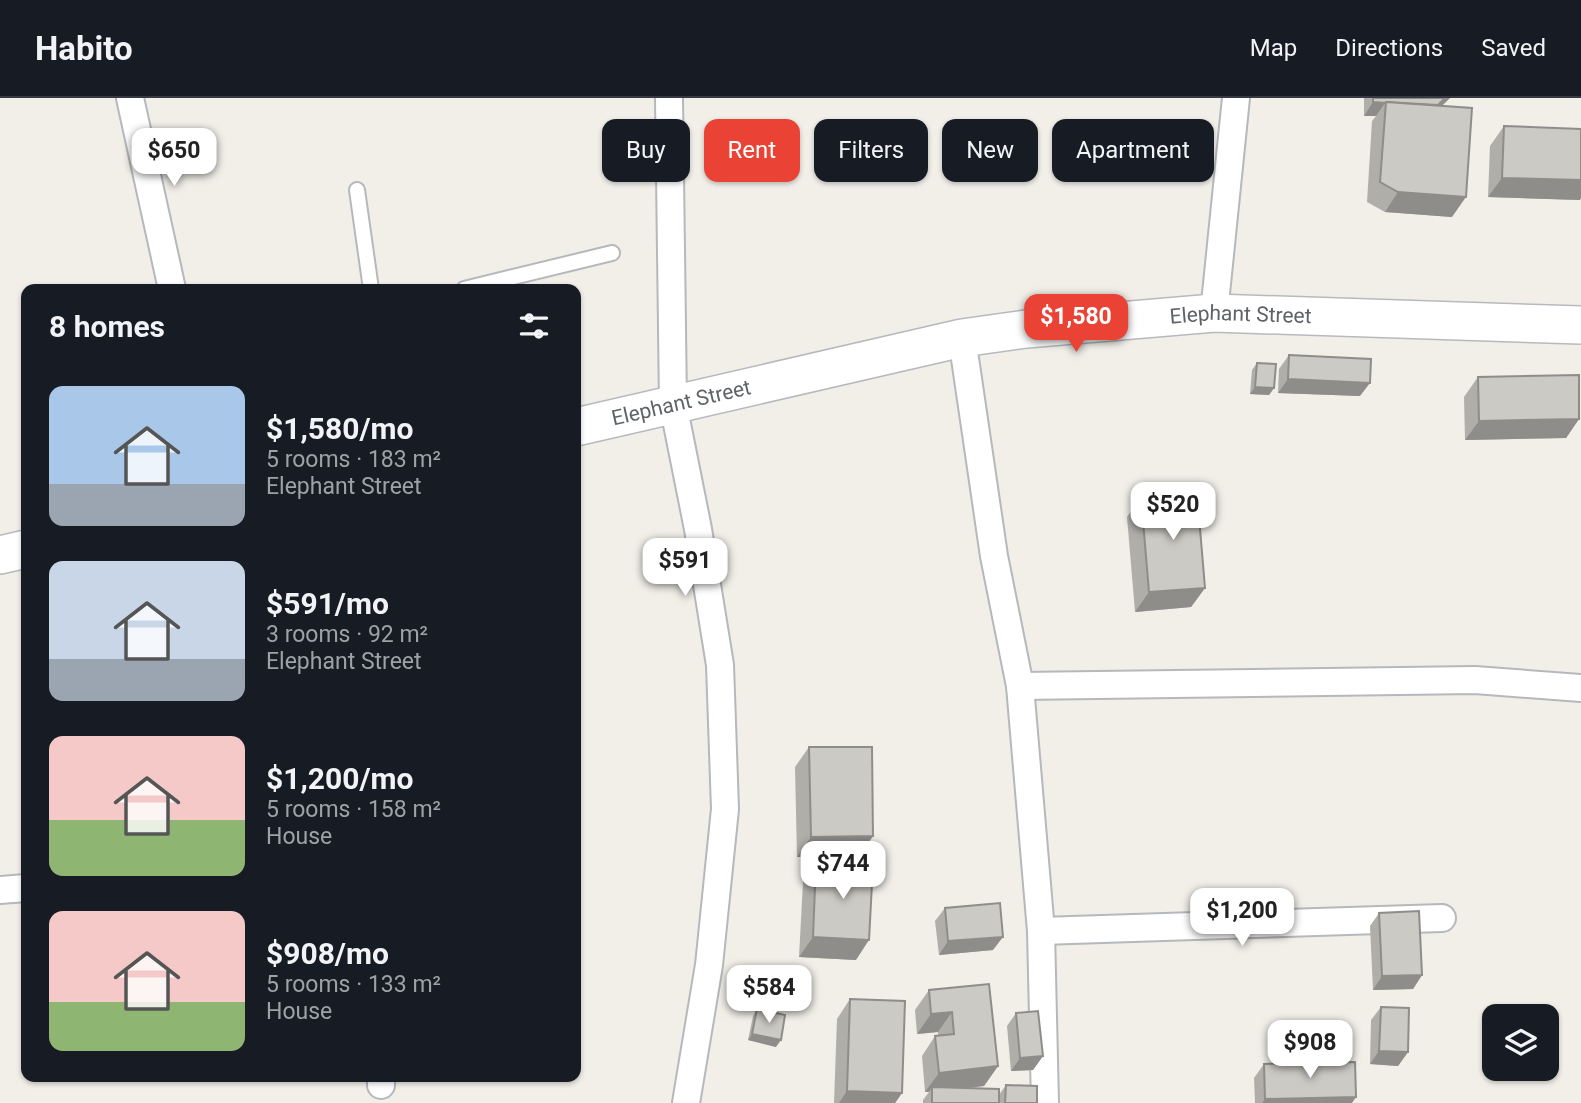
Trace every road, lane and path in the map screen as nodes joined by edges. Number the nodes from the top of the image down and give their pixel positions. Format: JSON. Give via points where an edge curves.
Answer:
{"nodes":[{"id":1,"x":130,"y":98,"type":"edge"},
{"id":2,"x":669,"y":98,"type":"edge"},
{"id":3,"x":1236,"y":98,"type":"edge"},
{"id":4,"x":357,"y":190,"type":"dead end"},
{"id":5,"x":612,"y":253,"type":"dead end"},
{"id":6,"x":171,"y":284,"type":"edge"},
{"id":7,"x":370,"y":284,"type":"edge"},
{"id":8,"x":489,"y":284,"type":"edge"},
{"id":9,"x":1214,"y":313,"type":"junction"},
{"id":10,"x":1581,"y":325,"type":"edge"},
{"id":11,"x":962,"y":338,"type":"junction"},
{"id":12,"x":673,"y":404,"type":"junction"},
{"id":13,"x":581,"y":426,"type":"edge"},
{"id":14,"x":21,"y":550,"type":"edge"},
{"id":15,"x":0,"y":555,"type":"edge"},
{"id":16,"x":1020,"y":686,"type":"junction"},
{"id":17,"x":1581,"y":688,"type":"edge"},
{"id":18,"x":21,"y":888,"type":"edge"},
{"id":19,"x":0,"y":890,"type":"edge"},
{"id":20,"x":1442,"y":918,"type":"dead end"},
{"id":21,"x":1041,"y":931,"type":"junction"},
{"id":22,"x":686,"y":1103,"type":"edge"},
{"id":23,"x":1045,"y":1103,"type":"edge"}],
"edges":[{"from":1,"to":6,"type":"street"},
{"from":2,"to":12,"type":"street"},
{"from":3,"to":9,"type":"street"},
{"from":4,"to":7,"type":"lane"},
{"from":5,"to":8,"type":"lane"},
{"from":9,"to":10,"type":"main road","name":"Elephant Street"},
{"from":9,"to":11,"type":"main road","name":"Elephant Street"},
{"from":11,"to":12,"type":"main road","name":"Elephant Street"},
{"from":11,"to":16,"type":"street","via":[[994,556]]},
{"from":12,"to":13,"type":"main road","name":"Elephant Street"},
{"from":12,"to":22,"type":"street","via":[[720,664],[725,809],[709,965]]},
{"from":14,"to":15,"type":"main road"},
{"from":16,"to":17,"type":"street","via":[[1475,680]]},
{"from":16,"to":21,"type":"street"},
{"from":18,"to":19,"type":"street"},
{"from":20,"to":21,"type":"street"},
{"from":21,"to":23,"type":"street"}]}
